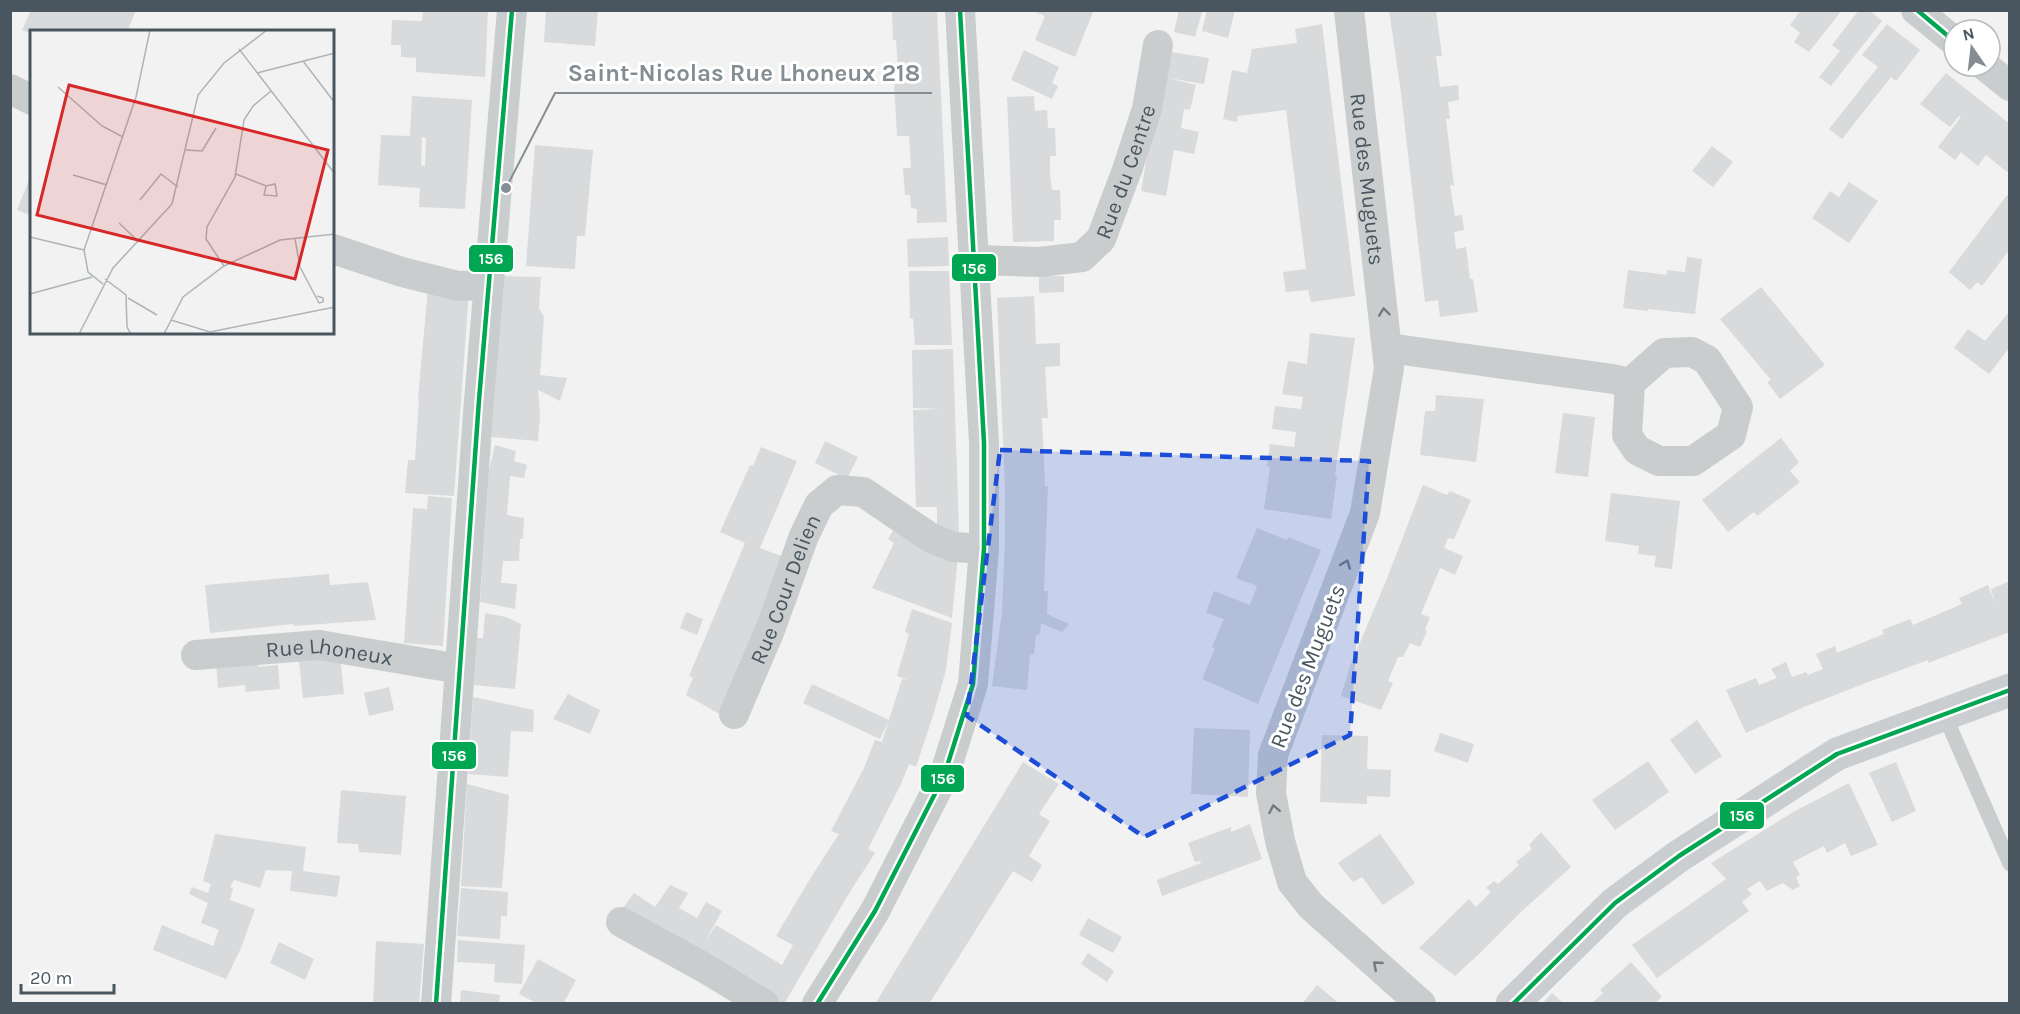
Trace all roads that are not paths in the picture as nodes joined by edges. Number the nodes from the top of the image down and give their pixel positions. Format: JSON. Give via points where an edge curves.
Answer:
{"nodes":[{"id":1,"x":512,"y":10,"type":"edge"},
{"id":2,"x":960,"y":10,"type":"edge"},
{"id":3,"x":1348,"y":10,"type":"edge"},
{"id":4,"x":1916,"y":10,"type":"edge"},
{"id":5,"x":1942,"y":31,"type":"edge"},
{"id":6,"x":1158,"y":45,"type":"dead end"},
{"id":7,"x":10,"y":89,"type":"edge"},
{"id":8,"x":30,"y":99,"type":"edge"},
{"id":9,"x":334,"y":249,"type":"edge"},
{"id":10,"x":975,"y":260,"type":"junction"},
{"id":11,"x":489,"y":285,"type":"junction"},
{"id":12,"x":1388,"y":348,"type":"junction"},
{"id":13,"x":1630,"y":383,"type":"dead end"},
{"id":14,"x":984,"y":549,"type":"junction"},
{"id":15,"x":196,"y":655,"type":"dead end"},
{"id":16,"x":459,"y":669,"type":"junction"},
{"id":17,"x":2010,"y":690,"type":"edge"},
{"id":18,"x":734,"y":714,"type":"dead end"},
{"id":19,"x":1944,"y":714,"type":"junction"},
{"id":20,"x":2010,"y":864,"type":"edge"},
{"id":21,"x":621,"y":922,"type":"dead end"},
{"id":22,"x":436,"y":1004,"type":"edge"},
{"id":23,"x":764,"y":1004,"type":"edge"},
{"id":24,"x":817,"y":1004,"type":"edge"},
{"id":25,"x":1421,"y":1004,"type":"edge"},
{"id":26,"x":1512,"y":1004,"type":"edge"}],
"edges":[{"from":1,"to":11,"type":"street"},
{"from":2,"to":10,"type":"street"},
{"from":12,"to":3,"type":"street","name":"Rue des Muguets","one_way":true},
{"from":4,"to":5,"type":"street"},
{"from":6,"to":10,"type":"street","name":"Rue du Centre","via":[[1147,109],[1101,239],[1082,257],[1039,262]]},
{"from":7,"to":8,"type":"street"},
{"from":9,"to":11,"type":"street","via":[[459,286]]},
{"from":10,"to":14,"type":"street","via":[[984,443]]},
{"from":11,"to":16,"type":"street"},
{"from":12,"to":13,"type":"street"},
{"from":25,"to":12,"type":"street","name":"Rue des Muguets","one_way":true,"via":[[1311,906],[1292,882],[1271,793],[1273,755],[1365,513],[1389,368]]},
{"from":14,"to":18,"type":"street","name":"Rue Cour Delien","via":[[954,547],[931,538],[863,492],[837,490],[819,505],[804,536]]},
{"from":14,"to":24,"type":"street","via":[[973,684],[944,776],[875,911]]},
{"from":15,"to":16,"type":"street","name":"Rue Lhoneux","via":[[319,645]]},
{"from":16,"to":22,"type":"street"},
{"from":17,"to":19,"type":"street"},
{"from":19,"to":20,"type":"lane"},
{"from":19,"to":26,"type":"street","via":[[1837,754],[1679,856],[1615,903]]},
{"from":21,"to":23,"type":"street"}]}
